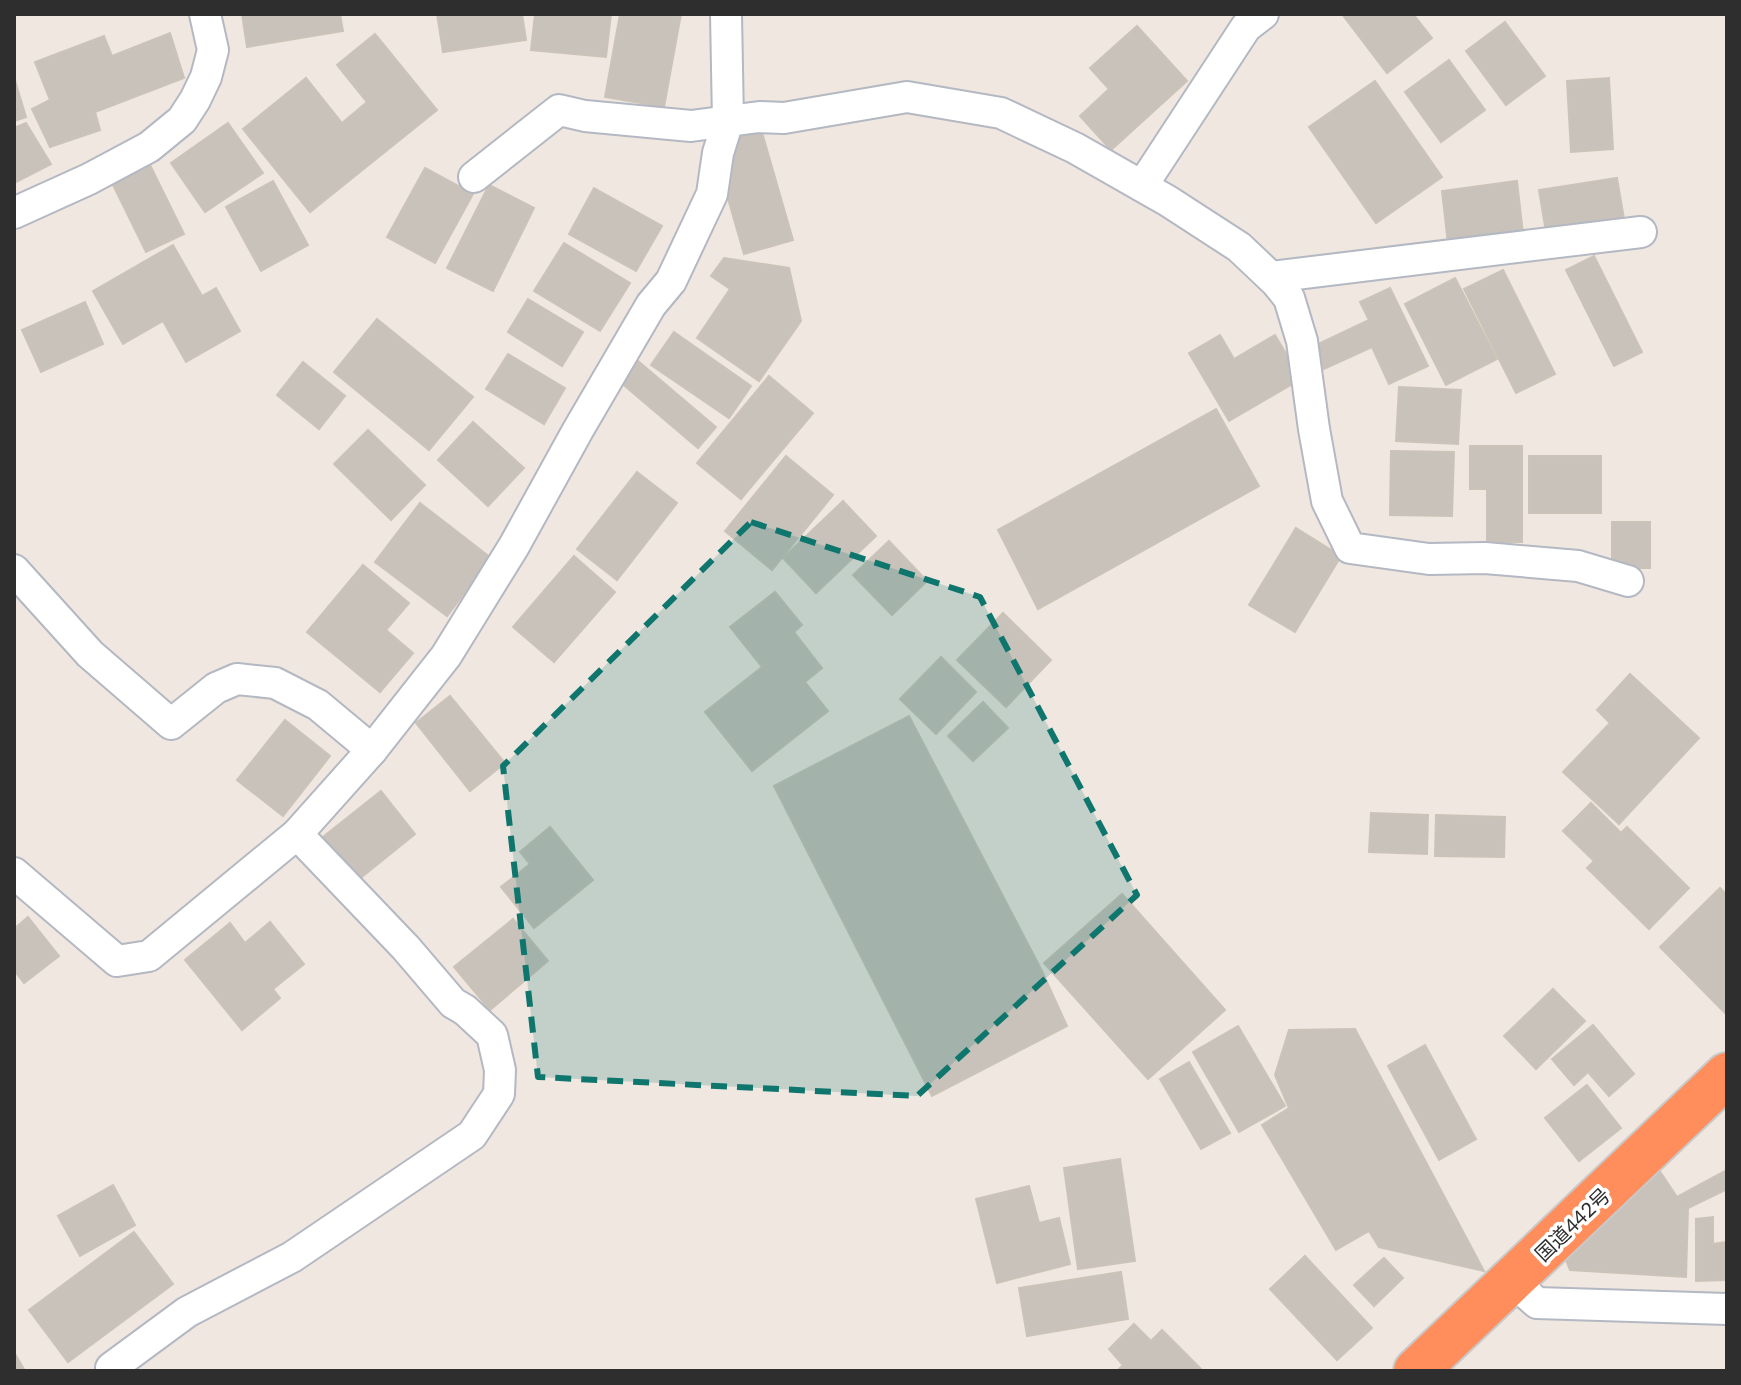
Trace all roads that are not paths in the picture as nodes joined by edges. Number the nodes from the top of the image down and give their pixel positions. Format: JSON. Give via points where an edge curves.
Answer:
{"nodes":[{"id":1,"x":205,"y":14,"type":"edge"},
{"id":2,"x":726,"y":14,"type":"edge"},
{"id":3,"x":1263,"y":14,"type":"edge"},
{"id":4,"x":728,"y":121,"type":"junction"},
{"id":5,"x":474,"y":177,"type":"dead end"},
{"id":6,"x":1142,"y":186,"type":"junction"},
{"id":7,"x":14,"y":213,"type":"edge"},
{"id":8,"x":1641,"y":232,"type":"dead end"},
{"id":9,"x":1271,"y":277,"type":"junction"},
{"id":10,"x":14,"y":570,"type":"edge"},
{"id":11,"x":1628,"y":581,"type":"dead end"},
{"id":12,"x":372,"y":750,"type":"junction"},
{"id":13,"x":297,"y":834,"type":"junction"},
{"id":14,"x":14,"y":873,"type":"edge"},
{"id":15,"x":1727,"y":1075,"type":"edge"},
{"id":16,"x":1512,"y":1281,"type":"junction"},
{"id":17,"x":1727,"y":1309,"type":"edge"},
{"id":18,"x":112,"y":1371,"type":"edge"},
{"id":19,"x":1416,"y":1371,"type":"edge"}],
"edges":[{"from":1,"to":7,"type":"street","via":[[213,50],[206,77],[182,120],[149,147]]},
{"from":2,"to":4,"type":"street"},
{"from":3,"to":6,"type":"street","via":[[1246,27]]},
{"from":4,"to":5,"type":"street","via":[[691,126],[559,110]]},
{"from":4,"to":6,"type":"street","via":[[784,118],[907,97],[1001,113]]},
{"from":4,"to":12,"type":"street","via":[[712,194],[671,281],[651,305],[446,656]]},
{"from":6,"to":9,"type":"street","via":[[1239,247]]},
{"from":8,"to":9,"type":"street"},
{"from":9,"to":11,"type":"street","via":[[1289,298],[1302,341],[1327,501],[1350,548],[1429,559],[1578,566]]},
{"from":10,"to":12,"type":"street","via":[[90,654],[171,724],[216,688],[237,679],[275,683],[318,705]]},
{"from":12,"to":13,"type":"street"},
{"from":13,"to":14,"type":"street","via":[[149,956],[117,961]]},
{"from":13,"to":18,"type":"street","via":[[453,1003],[492,1035],[499,1094],[472,1135],[292,1257],[187,1312]]},
{"from":15,"to":16,"type":"highway","name":"国道442号"},
{"from":16,"to":17,"type":"street","via":[[1537,1303]]},
{"from":16,"to":19,"type":"highway","name":"国道442号"}]}
